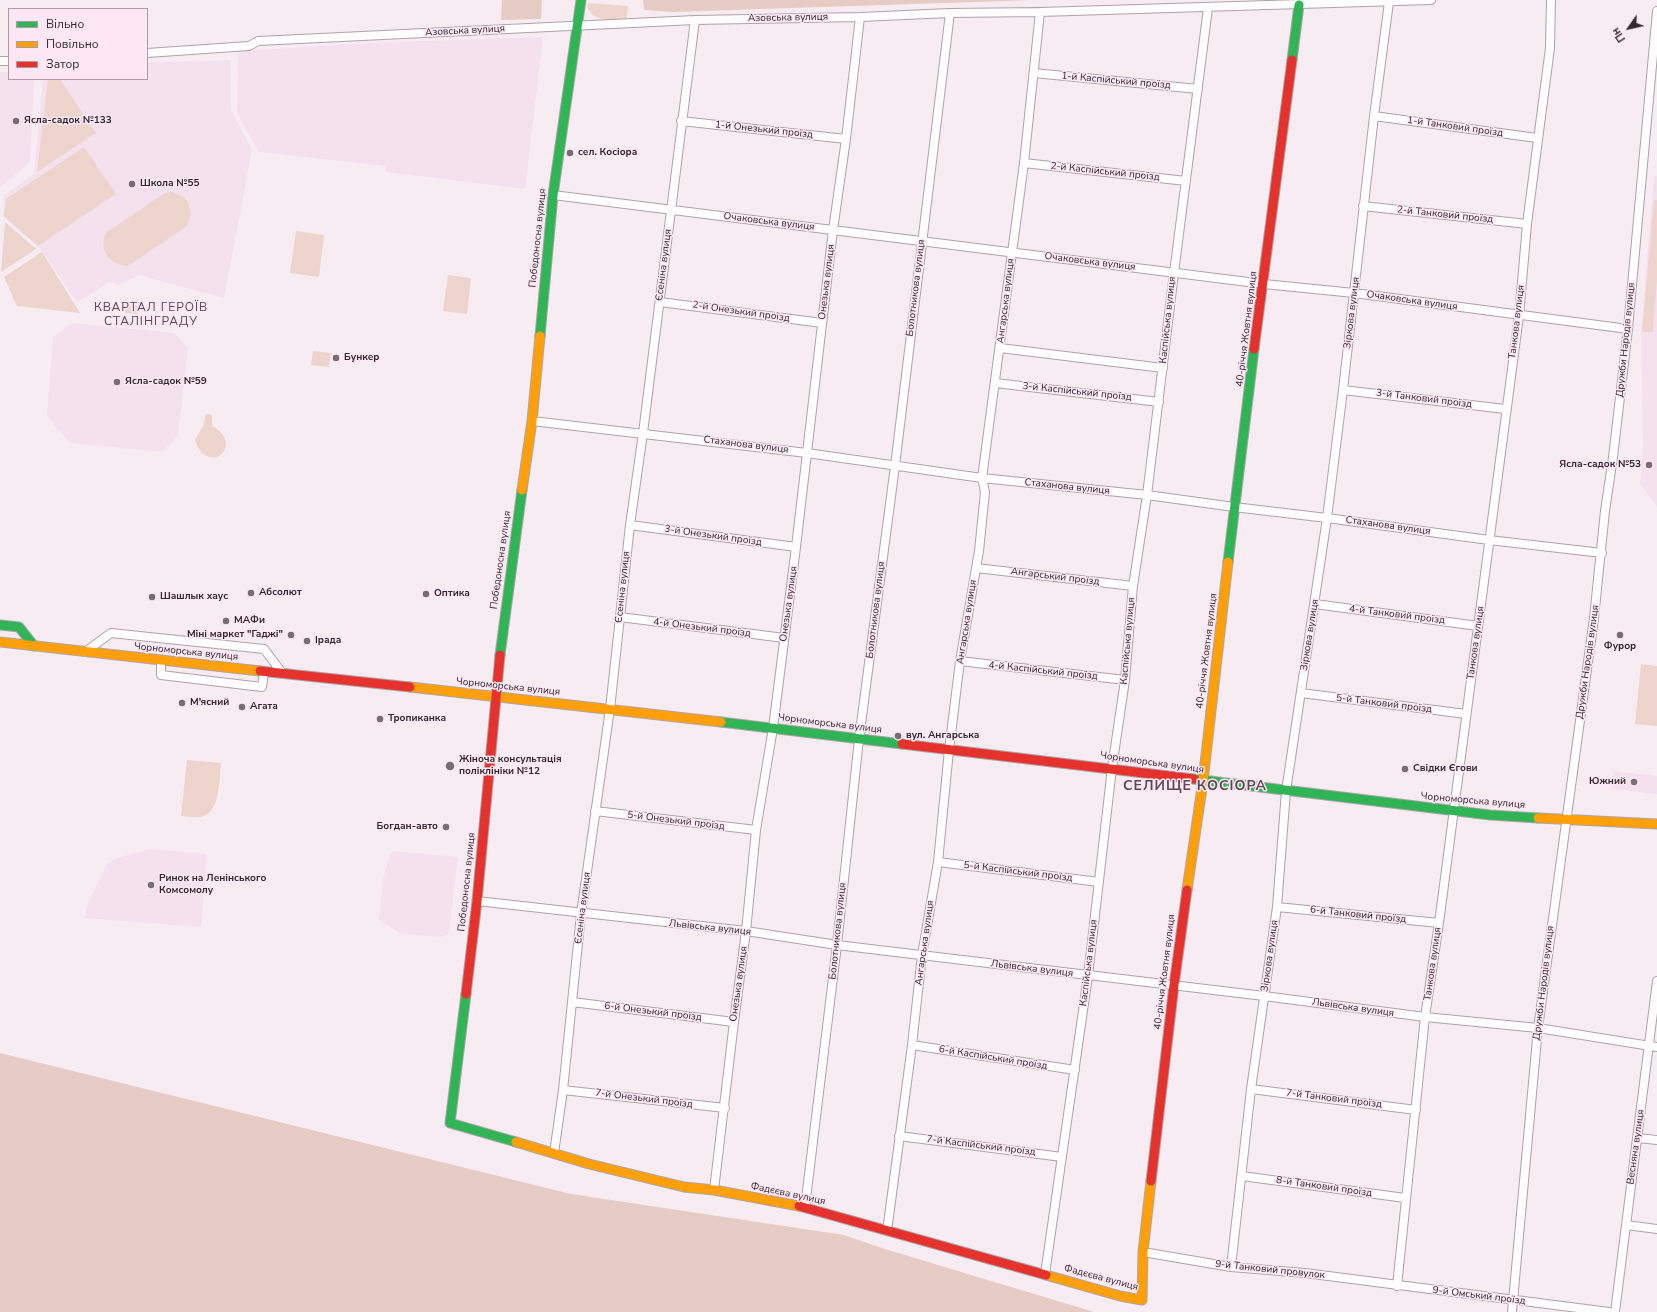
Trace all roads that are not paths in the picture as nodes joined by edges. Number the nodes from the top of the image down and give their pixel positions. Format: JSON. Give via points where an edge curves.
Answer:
{"nodes":[{"id":1,"x":581,"y":0,"type":"edge"},
{"id":2,"x":1432,"y":0,"type":"edge"},
{"id":3,"x":1551,"y":0,"type":"edge"},
{"id":4,"x":1389,"y":2,"type":"junction"},
{"id":5,"x":1299,"y":5,"type":"junction"},
{"id":6,"x":1208,"y":8,"type":"junction"},
{"id":7,"x":1657,"y":11,"type":"edge"},
{"id":8,"x":1040,"y":12,"type":"junction"},
{"id":9,"x":950,"y":13,"type":"junction"},
{"id":10,"x":860,"y":17,"type":"junction"},
{"id":11,"x":694,"y":20,"type":"junction"},
{"id":12,"x":578,"y":25,"type":"junction"},
{"id":13,"x":148,"y":54,"type":"edge"},
{"id":14,"x":1034,"y":73,"type":"junction"},
{"id":15,"x":1198,"y":89,"type":"junction"},
{"id":16,"x":1374,"y":116,"type":"junction"},
{"id":17,"x":681,"y":121,"type":"junction"},
{"id":18,"x":1537,"y":138,"type":"junction"},
{"id":19,"x":846,"y":139,"type":"junction"},
{"id":20,"x":1024,"y":163,"type":"junction"},
{"id":21,"x":1186,"y":181,"type":"junction"},
{"id":22,"x":553,"y":195,"type":"junction"},
{"id":23,"x":1364,"y":206,"type":"junction"},
{"id":24,"x":672,"y":210,"type":"junction"},
{"id":25,"x":1527,"y":224,"type":"junction"},
{"id":26,"x":833,"y":230,"type":"junction"},
{"id":27,"x":922,"y":241,"type":"junction"},
{"id":28,"x":1012,"y":252,"type":"junction"},
{"id":29,"x":1174,"y":272,"type":"junction"},
{"id":30,"x":1264,"y":284,"type":"junction"},
{"id":31,"x":1354,"y":293,"type":"junction"},
{"id":32,"x":660,"y":302,"type":"junction"},
{"id":33,"x":1519,"y":316,"type":"junction"},
{"id":34,"x":822,"y":323,"type":"junction"},
{"id":35,"x":1628,"y":329,"type":"junction"},
{"id":36,"x":1000,"y":348,"type":"junction"},
{"id":37,"x":1163,"y":368,"type":"junction"},
{"id":38,"x":995,"y":383,"type":"junction"},
{"id":39,"x":1343,"y":390,"type":"junction"},
{"id":40,"x":1159,"y":402,"type":"junction"},
{"id":41,"x":1506,"y":409,"type":"junction"},
{"id":42,"x":532,"y":420,"type":"junction"},
{"id":43,"x":644,"y":433,"type":"junction"},
{"id":44,"x":807,"y":453,"type":"junction"},
{"id":45,"x":895,"y":466,"type":"junction"},
{"id":46,"x":982,"y":478,"type":"junction"},
{"id":47,"x":1147,"y":495,"type":"junction"},
{"id":48,"x":1234,"y":507,"type":"junction"},
{"id":49,"x":1327,"y":518,"type":"junction"},
{"id":50,"x":630,"y":525,"type":"junction"},
{"id":51,"x":1489,"y":540,"type":"junction"},
{"id":52,"x":796,"y":547,"type":"junction"},
{"id":53,"x":1602,"y":553,"type":"junction"},
{"id":54,"x":976,"y":568,"type":"junction"},
{"id":55,"x":1133,"y":586,"type":"junction"},
{"id":56,"x":1315,"y":604,"type":"junction"},
{"id":57,"x":620,"y":617,"type":"junction"},
{"id":58,"x":0,"y":625,"type":"edge"},
{"id":59,"x":1478,"y":626,"type":"junction"},
{"id":60,"x":784,"y":638,"type":"junction"},
{"id":61,"x":0,"y":642,"type":"edge"},
{"id":62,"x":34,"y":646,"type":"junction"},
{"id":63,"x":85,"y":652,"type":"junction"},
{"id":64,"x":161,"y":660,"type":"junction"},
{"id":65,"x":960,"y":661,"type":"junction"},
{"id":66,"x":264,"y":672,"type":"junction"},
{"id":67,"x":283,"y":674,"type":"junction"},
{"id":68,"x":1125,"y":680,"type":"junction"},
{"id":69,"x":1301,"y":693,"type":"junction"},
{"id":70,"x":496,"y":697,"type":"junction"},
{"id":71,"x":610,"y":708,"type":"junction"},
{"id":72,"x":1466,"y":714,"type":"junction"},
{"id":73,"x":773,"y":728,"type":"junction"},
{"id":74,"x":859,"y":739,"type":"junction"},
{"id":75,"x":949,"y":750,"type":"junction"},
{"id":76,"x":1112,"y":768,"type":"junction"},
{"id":77,"x":1203,"y":781,"type":"junction"},
{"id":78,"x":1286,"y":792,"type":"junction"},
{"id":79,"x":595,"y":811,"type":"junction"},
{"id":80,"x":1453,"y":811,"type":"junction"},
{"id":81,"x":1566,"y":819,"type":"junction"},
{"id":82,"x":1657,"y":824,"type":"edge"},
{"id":83,"x":756,"y":830,"type":"junction"},
{"id":84,"x":938,"y":862,"type":"junction"},
{"id":85,"x":1099,"y":882,"type":"junction"},
{"id":86,"x":477,"y":901,"type":"junction"},
{"id":87,"x":1277,"y":907,"type":"junction"},
{"id":88,"x":581,"y":914,"type":"junction"},
{"id":89,"x":1439,"y":923,"type":"junction"},
{"id":90,"x":746,"y":931,"type":"junction"},
{"id":91,"x":837,"y":945,"type":"junction"},
{"id":92,"x":922,"y":955,"type":"junction"},
{"id":93,"x":1088,"y":976,"type":"junction"},
{"id":94,"x":1657,"y":981,"type":"edge"},
{"id":95,"x":1174,"y":985,"type":"junction"},
{"id":96,"x":1264,"y":996,"type":"junction"},
{"id":97,"x":572,"y":1002,"type":"junction"},
{"id":98,"x":1425,"y":1018,"type":"junction"},
{"id":99,"x":734,"y":1022,"type":"junction"},
{"id":100,"x":1538,"y":1028,"type":"junction"},
{"id":101,"x":912,"y":1045,"type":"junction"},
{"id":102,"x":1653,"y":1046,"type":"edge"},
{"id":103,"x":1075,"y":1070,"type":"junction"},
{"id":104,"x":1251,"y":1089,"type":"junction"},
{"id":105,"x":563,"y":1090,"type":"junction"},
{"id":106,"x":725,"y":1108,"type":"junction"},
{"id":107,"x":1416,"y":1110,"type":"junction"},
{"id":108,"x":450,"y":1123,"type":"joint"},
{"id":109,"x":899,"y":1136,"type":"junction"},
{"id":110,"x":1638,"y":1138,"type":"junction"},
{"id":111,"x":1657,"y":1140,"type":"edge"},
{"id":112,"x":554,"y":1154,"type":"junction"},
{"id":113,"x":1062,"y":1157,"type":"junction"},
{"id":114,"x":1242,"y":1176,"type":"junction"},
{"id":115,"x":714,"y":1190,"type":"junction"},
{"id":116,"x":1405,"y":1198,"type":"junction"},
{"id":117,"x":805,"y":1207,"type":"junction"},
{"id":118,"x":1626,"y":1225,"type":"junction"},
{"id":119,"x":1657,"y":1229,"type":"edge"},
{"id":120,"x":887,"y":1231,"type":"junction"},
{"id":121,"x":1143,"y":1252,"type":"junction"},
{"id":122,"x":1231,"y":1267,"type":"junction"},
{"id":123,"x":1045,"y":1274,"type":"junction"},
{"id":124,"x":1397,"y":1286,"type":"junction"},
{"id":125,"x":1142,"y":1300,"type":"joint"},
{"id":126,"x":1514,"y":1300,"type":"junction"},
{"id":127,"x":1512,"y":1312,"type":"edge"},
{"id":128,"x":1609,"y":1312,"type":"edge"},
{"id":129,"x":1615,"y":1312,"type":"edge"}],
"edges":[{"from":1,"to":12,"type":"street","name":"Победоносна вулиця"},
{"from":2,"to":4,"type":"street","name":"Азовська вулиця"},
{"from":3,"to":18,"type":"street","name":"Танкова вулиця","via":[[1550,48]]},
{"from":4,"to":5,"type":"street","name":"Азовська вулиця"},
{"from":4,"to":16,"type":"street","name":"Зіркова вулиця"},
{"from":5,"to":6,"type":"street","name":"Азовська вулиця"},
{"from":5,"to":30,"type":"street","name":"40-річчя Жовтня вулиця"},
{"from":6,"to":8,"type":"street","name":"Азовська вулиця"},
{"from":6,"to":15,"type":"street","name":"Каспійська вулиця"},
{"from":7,"to":35,"type":"street","name":"Дружби Народів вулиця"},
{"from":8,"to":9,"type":"street","name":"Азовська вулиця"},
{"from":8,"to":14,"type":"street","name":"Ангарська вулиця"},
{"from":9,"to":10,"type":"street","name":"Азовська вулиця"},
{"from":9,"to":27,"type":"street","name":"Болотникова вулиця"},
{"from":10,"to":11,"type":"street","name":"Азовська вулиця"},
{"from":10,"to":19,"type":"street","name":"Онезька вулиця"},
{"from":11,"to":12,"type":"street","name":"Азовська вулиця"},
{"from":11,"to":17,"type":"street","name":"Єсеніна вулиця"},
{"from":12,"to":13,"type":"street","name":"Азовська вулиця","via":[[258,41],[249,46]]},
{"from":12,"to":22,"type":"street","name":"Победоносна вулиця"},
{"from":14,"to":15,"type":"street","name":"1-й Каспійський проїзд"},
{"from":14,"to":20,"type":"street","name":"Ангарська вулиця"},
{"from":15,"to":21,"type":"street","name":"Каспійська вулиця"},
{"from":16,"to":18,"type":"street","name":"1-й Танковий проїзд"},
{"from":16,"to":23,"type":"street","name":"Зіркова вулиця"},
{"from":17,"to":19,"type":"street","name":"1-й Онезький проїзд"},
{"from":17,"to":24,"type":"street","name":"Єсеніна вулиця"},
{"from":18,"to":25,"type":"street","name":"Танкова вулиця"},
{"from":19,"to":26,"type":"street","name":"Онезька вулиця"},
{"from":20,"to":21,"type":"street","name":"2-й Каспійський проїзд"},
{"from":20,"to":28,"type":"street","name":"Ангарська вулиця"},
{"from":21,"to":29,"type":"street","name":"Каспійська вулиця"},
{"from":22,"to":24,"type":"street","name":"Очаковська вулиця"},
{"from":22,"to":42,"type":"street","name":"Победоносна вулиця"},
{"from":23,"to":25,"type":"street","name":"2-й Танковий проїзд"},
{"from":23,"to":31,"type":"street","name":"Зіркова вулиця"},
{"from":24,"to":26,"type":"street","name":"Очаковська вулиця"},
{"from":24,"to":32,"type":"street","name":"Єсеніна вулиця"},
{"from":25,"to":33,"type":"street","name":"Танкова вулиця"},
{"from":26,"to":27,"type":"street","name":"Очаковська вулиця"},
{"from":26,"to":34,"type":"street","name":"Онезька вулиця"},
{"from":27,"to":28,"type":"street","name":"Очаковська вулиця"},
{"from":27,"to":45,"type":"street","name":"Болотникова вулиця"},
{"from":28,"to":29,"type":"street","name":"Очаковська вулиця"},
{"from":28,"to":36,"type":"street","name":"Ангарська вулиця"},
{"from":29,"to":30,"type":"street","name":"Очаковська вулиця"},
{"from":29,"to":37,"type":"street","name":"Каспійська вулиця"},
{"from":30,"to":31,"type":"street","name":"Очаковська вулиця"},
{"from":30,"to":48,"type":"street","name":"40-річчя Жовтня вулиця"},
{"from":31,"to":33,"type":"street","name":"Очаковська вулиця"},
{"from":31,"to":39,"type":"street","name":"Зіркова вулиця"},
{"from":32,"to":34,"type":"street","name":"2-й Онезький проїзд"},
{"from":32,"to":43,"type":"street","name":"Єсеніна вулиця"},
{"from":33,"to":35,"type":"street","name":"Очаковська вулиця"},
{"from":33,"to":41,"type":"street","name":"Танкова вулиця"},
{"from":34,"to":44,"type":"street","name":"Онезька вулиця"},
{"from":35,"to":53,"type":"street","name":"Дружби Народів вулиця"},
{"from":36,"to":37,"type":"street"},
{"from":36,"to":38,"type":"street","name":"Ангарська вулиця"},
{"from":37,"to":40,"type":"street","name":"Каспійська вулиця"},
{"from":38,"to":40,"type":"street","name":"3-й Каспійський проїзд"},
{"from":38,"to":46,"type":"street","name":"Ангарська вулиця"},
{"from":39,"to":41,"type":"street","name":"3-й Танковий проїзд"},
{"from":39,"to":49,"type":"street","name":"Зіркова вулиця"},
{"from":40,"to":47,"type":"street","name":"Каспійська вулиця"},
{"from":41,"to":51,"type":"street","name":"Танкова вулиця"},
{"from":42,"to":43,"type":"street","name":"Стаханова вулиця"},
{"from":42,"to":70,"type":"street","name":"Победоносна вулиця","via":[[509,580]]},
{"from":43,"to":44,"type":"street","name":"Стаханова вулиця"},
{"from":43,"to":50,"type":"street","name":"Єсеніна вулиця"},
{"from":44,"to":45,"type":"street","name":"Стаханова вулиця"},
{"from":44,"to":52,"type":"street","name":"Онезька вулиця"},
{"from":45,"to":46,"type":"street","name":"Стаханова вулиця"},
{"from":45,"to":74,"type":"street","name":"Болотникова вулиця"},
{"from":46,"to":47,"type":"street","name":"Стаханова вулиця"},
{"from":46,"to":54,"type":"street","name":"Ангарська вулиця","via":[[985,492]]},
{"from":47,"to":48,"type":"street","name":"Стаханова вулиця"},
{"from":47,"to":55,"type":"street","name":"Каспійська вулиця"},
{"from":48,"to":49,"type":"street","name":"Стаханова вулиця"},
{"from":48,"to":77,"type":"street","name":"40-річчя Жовтня вулиця"},
{"from":49,"to":51,"type":"street","name":"Стаханова вулиця"},
{"from":49,"to":56,"type":"street","name":"Зіркова вулиця"},
{"from":50,"to":52,"type":"street","name":"3-й Онезький проїзд"},
{"from":50,"to":57,"type":"street","name":"Єсеніна вулиця"},
{"from":51,"to":53,"type":"street","name":"Стаханова вулиця"},
{"from":51,"to":59,"type":"street","name":"Танкова вулиця"},
{"from":52,"to":60,"type":"street","name":"Онезька вулиця"},
{"from":53,"to":81,"type":"street","name":"Дружби Народів вулиця"},
{"from":54,"to":55,"type":"street","name":"Ангарський проїзд"},
{"from":54,"to":65,"type":"street","name":"Ангарська вулиця"},
{"from":55,"to":68,"type":"street","name":"Каспійська вулиця"},
{"from":56,"to":59,"type":"street","name":"4-й Танковий проїзд"},
{"from":56,"to":69,"type":"street","name":"Зіркова вулиця"},
{"from":57,"to":60,"type":"street","name":"4-й Онезький проїзд"},
{"from":57,"to":71,"type":"street","name":"Єсеніна вулиця"},
{"from":58,"to":62,"type":"street","via":[[19,627]]},
{"from":59,"to":72,"type":"street","name":"Танкова вулиця"},
{"from":60,"to":73,"type":"street","name":"Онезька вулиця"},
{"from":61,"to":62,"type":"street","name":"Чорноморська вулиця"},
{"from":62,"to":63,"type":"street","name":"Чорноморська вулиця"},
{"from":63,"to":64,"type":"street","name":"Чорноморська вулиця"},
{"from":63,"to":67,"type":"street","via":[[111,633],[264,649]]},
{"from":64,"to":66,"type":"street","name":"Чорноморська вулиця"},
{"from":64,"to":66,"type":"street","via":[[161,675],[262,687]]},
{"from":65,"to":68,"type":"street","name":"4-й Каспійський проїзд"},
{"from":65,"to":75,"type":"street","name":"Ангарська вулиця"},
{"from":66,"to":67,"type":"street","name":"Чорноморська вулиця"},
{"from":67,"to":70,"type":"street","name":"Чорноморська вулиця"},
{"from":68,"to":76,"type":"street","name":"Каспійська вулиця"},
{"from":69,"to":72,"type":"street","name":"5-й Танковий проїзд"},
{"from":69,"to":78,"type":"street","name":"Зіркова вулиця"},
{"from":70,"to":71,"type":"street","name":"Чорноморська вулиця"},
{"from":70,"to":86,"type":"street","name":"Победоносна вулиця"},
{"from":71,"to":73,"type":"street","name":"Чорноморська вулиця"},
{"from":71,"to":79,"type":"street","name":"Єсеніна вулиця"},
{"from":72,"to":80,"type":"street","name":"Танкова вулиця"},
{"from":73,"to":74,"type":"street","name":"Чорноморська вулиця"},
{"from":73,"to":83,"type":"street","name":"Онезька вулиця"},
{"from":74,"to":75,"type":"street","name":"Чорноморська вулиця"},
{"from":74,"to":91,"type":"street","name":"Болотникова вулиця"},
{"from":75,"to":76,"type":"street","name":"Чорноморська вулиця"},
{"from":75,"to":84,"type":"street","name":"Ангарська вулиця"},
{"from":76,"to":77,"type":"street","name":"Чорноморська вулиця"},
{"from":76,"to":85,"type":"street","name":"Каспійська вулиця"},
{"from":77,"to":78,"type":"street","name":"Чорноморська вулиця"},
{"from":77,"to":95,"type":"street","name":"40-річчя Жовтня вулиця"},
{"from":78,"to":80,"type":"street","name":"Чорноморська вулиця"},
{"from":78,"to":87,"type":"street","name":"Зіркова вулиця"},
{"from":79,"to":83,"type":"street","name":"5-й Онезький проїзд"},
{"from":79,"to":88,"type":"street","name":"Єсеніна вулиця"},
{"from":80,"to":81,"type":"street","name":"Чорноморська вулиця"},
{"from":80,"to":89,"type":"street","name":"Танкова вулиця"},
{"from":81,"to":82,"type":"street","name":"Чорноморська вулиця"},
{"from":81,"to":100,"type":"street","name":"Дружби Народів вулиця"},
{"from":83,"to":90,"type":"street","name":"Онезька вулиця"},
{"from":84,"to":85,"type":"street","name":"5-й Каспійський проїзд"},
{"from":84,"to":92,"type":"street","name":"Ангарська вулиця"},
{"from":85,"to":93,"type":"street","name":"Каспійська вулиця"},
{"from":86,"to":88,"type":"street","name":"Львівська вулиця"},
{"from":86,"to":108,"type":"street","name":"Победоносна вулиця"},
{"from":87,"to":89,"type":"street","name":"6-й Танковий проїзд"},
{"from":87,"to":96,"type":"street","name":"Зіркова вулиця"},
{"from":88,"to":90,"type":"street","name":"Львівська вулиця"},
{"from":88,"to":97,"type":"street","name":"Єсеніна вулиця"},
{"from":89,"to":98,"type":"street","name":"Танкова вулиця"},
{"from":90,"to":91,"type":"street","name":"Львівська вулиця"},
{"from":90,"to":99,"type":"street","name":"Онезька вулиця"},
{"from":91,"to":92,"type":"street","name":"Львівська вулиця"},
{"from":91,"to":117,"type":"street","name":"Болотникова вулиця"},
{"from":92,"to":93,"type":"street","name":"Львівська вулиця"},
{"from":92,"to":101,"type":"street","name":"Ангарська вулиця"},
{"from":93,"to":95,"type":"street","name":"Львівська вулиця"},
{"from":93,"to":103,"type":"street","name":"Каспійська вулиця"},
{"from":94,"to":102,"type":"street","name":"Весняна вулиця"},
{"from":95,"to":96,"type":"street","name":"Львівська вулиця"},
{"from":95,"to":121,"type":"street","name":"40-річчя Жовтня вулиця"},
{"from":96,"to":98,"type":"street","name":"Львівська вулиця"},
{"from":96,"to":104,"type":"street","name":"Зіркова вулиця"},
{"from":97,"to":99,"type":"street","name":"6-й Онезький проїзд"},
{"from":97,"to":105,"type":"street","name":"Єсеніна вулиця"},
{"from":98,"to":100,"type":"street","name":"Львівська вулиця"},
{"from":98,"to":107,"type":"street","name":"Танкова вулиця"},
{"from":99,"to":106,"type":"street","name":"Онезька вулиця"},
{"from":100,"to":102,"type":"street","name":"Львівська вулиця"},
{"from":100,"to":126,"type":"street","name":"Дружби Народів вулиця"},
{"from":101,"to":103,"type":"street","name":"6-й Каспійський проїзд"},
{"from":101,"to":109,"type":"street","name":"Ангарська вулиця"},
{"from":102,"to":110,"type":"street","name":"Весняна вулиця"},
{"from":103,"to":113,"type":"street","name":"Каспійська вулиця"},
{"from":104,"to":107,"type":"street","name":"7-й Танковий проїзд"},
{"from":104,"to":114,"type":"street","name":"Зіркова вулиця"},
{"from":105,"to":106,"type":"street","name":"7-й Онезький проїзд"},
{"from":105,"to":112,"type":"street","name":"Єсеніна вулиця"},
{"from":106,"to":115,"type":"street","name":"Онезька вулиця"},
{"from":107,"to":116,"type":"street","name":"Танкова вулиця"},
{"from":108,"to":112,"type":"street","name":"Фадєєва вулиця"},
{"from":109,"to":113,"type":"street","name":"7-й Каспійський проїзд"},
{"from":109,"to":120,"type":"street","name":"Ангарська вулиця"},
{"from":110,"to":111,"type":"street"},
{"from":110,"to":118,"type":"street","name":"Весняна вулиця"},
{"from":112,"to":115,"type":"street","name":"Фадєєва вулиця","via":[[684,1187]]},
{"from":113,"to":123,"type":"street","name":"Каспійська вулиця"},
{"from":114,"to":116,"type":"street","name":"8-й Танковий проїзд"},
{"from":114,"to":122,"type":"street","name":"Зіркова вулиця"},
{"from":115,"to":117,"type":"street","name":"Фадєєва вулиця"},
{"from":116,"to":124,"type":"street","name":"Танкова вулиця"},
{"from":117,"to":120,"type":"street","name":"Фадєєва вулиця"},
{"from":118,"to":119,"type":"street"},
{"from":118,"to":129,"type":"street","name":"Весняна вулиця"},
{"from":120,"to":123,"type":"street","name":"Фадєєва вулиця"},
{"from":121,"to":122,"type":"street","name":"9-й Танковий провулок"},
{"from":121,"to":125,"type":"street","name":"40-річчя Жовтня вулиця"},
{"from":122,"to":124,"type":"street","name":"9-й Танковий провулок","via":[[1305,1273]]},
{"from":123,"to":125,"type":"street","name":"Фадєєва вулиця"},
{"from":124,"to":126,"type":"street","name":"9-й Омський проїзд"},
{"from":126,"to":127,"type":"street","name":"Дружби Народів вулиця"},
{"from":126,"to":128,"type":"street","name":"9-й Омський проїзд"}]}
